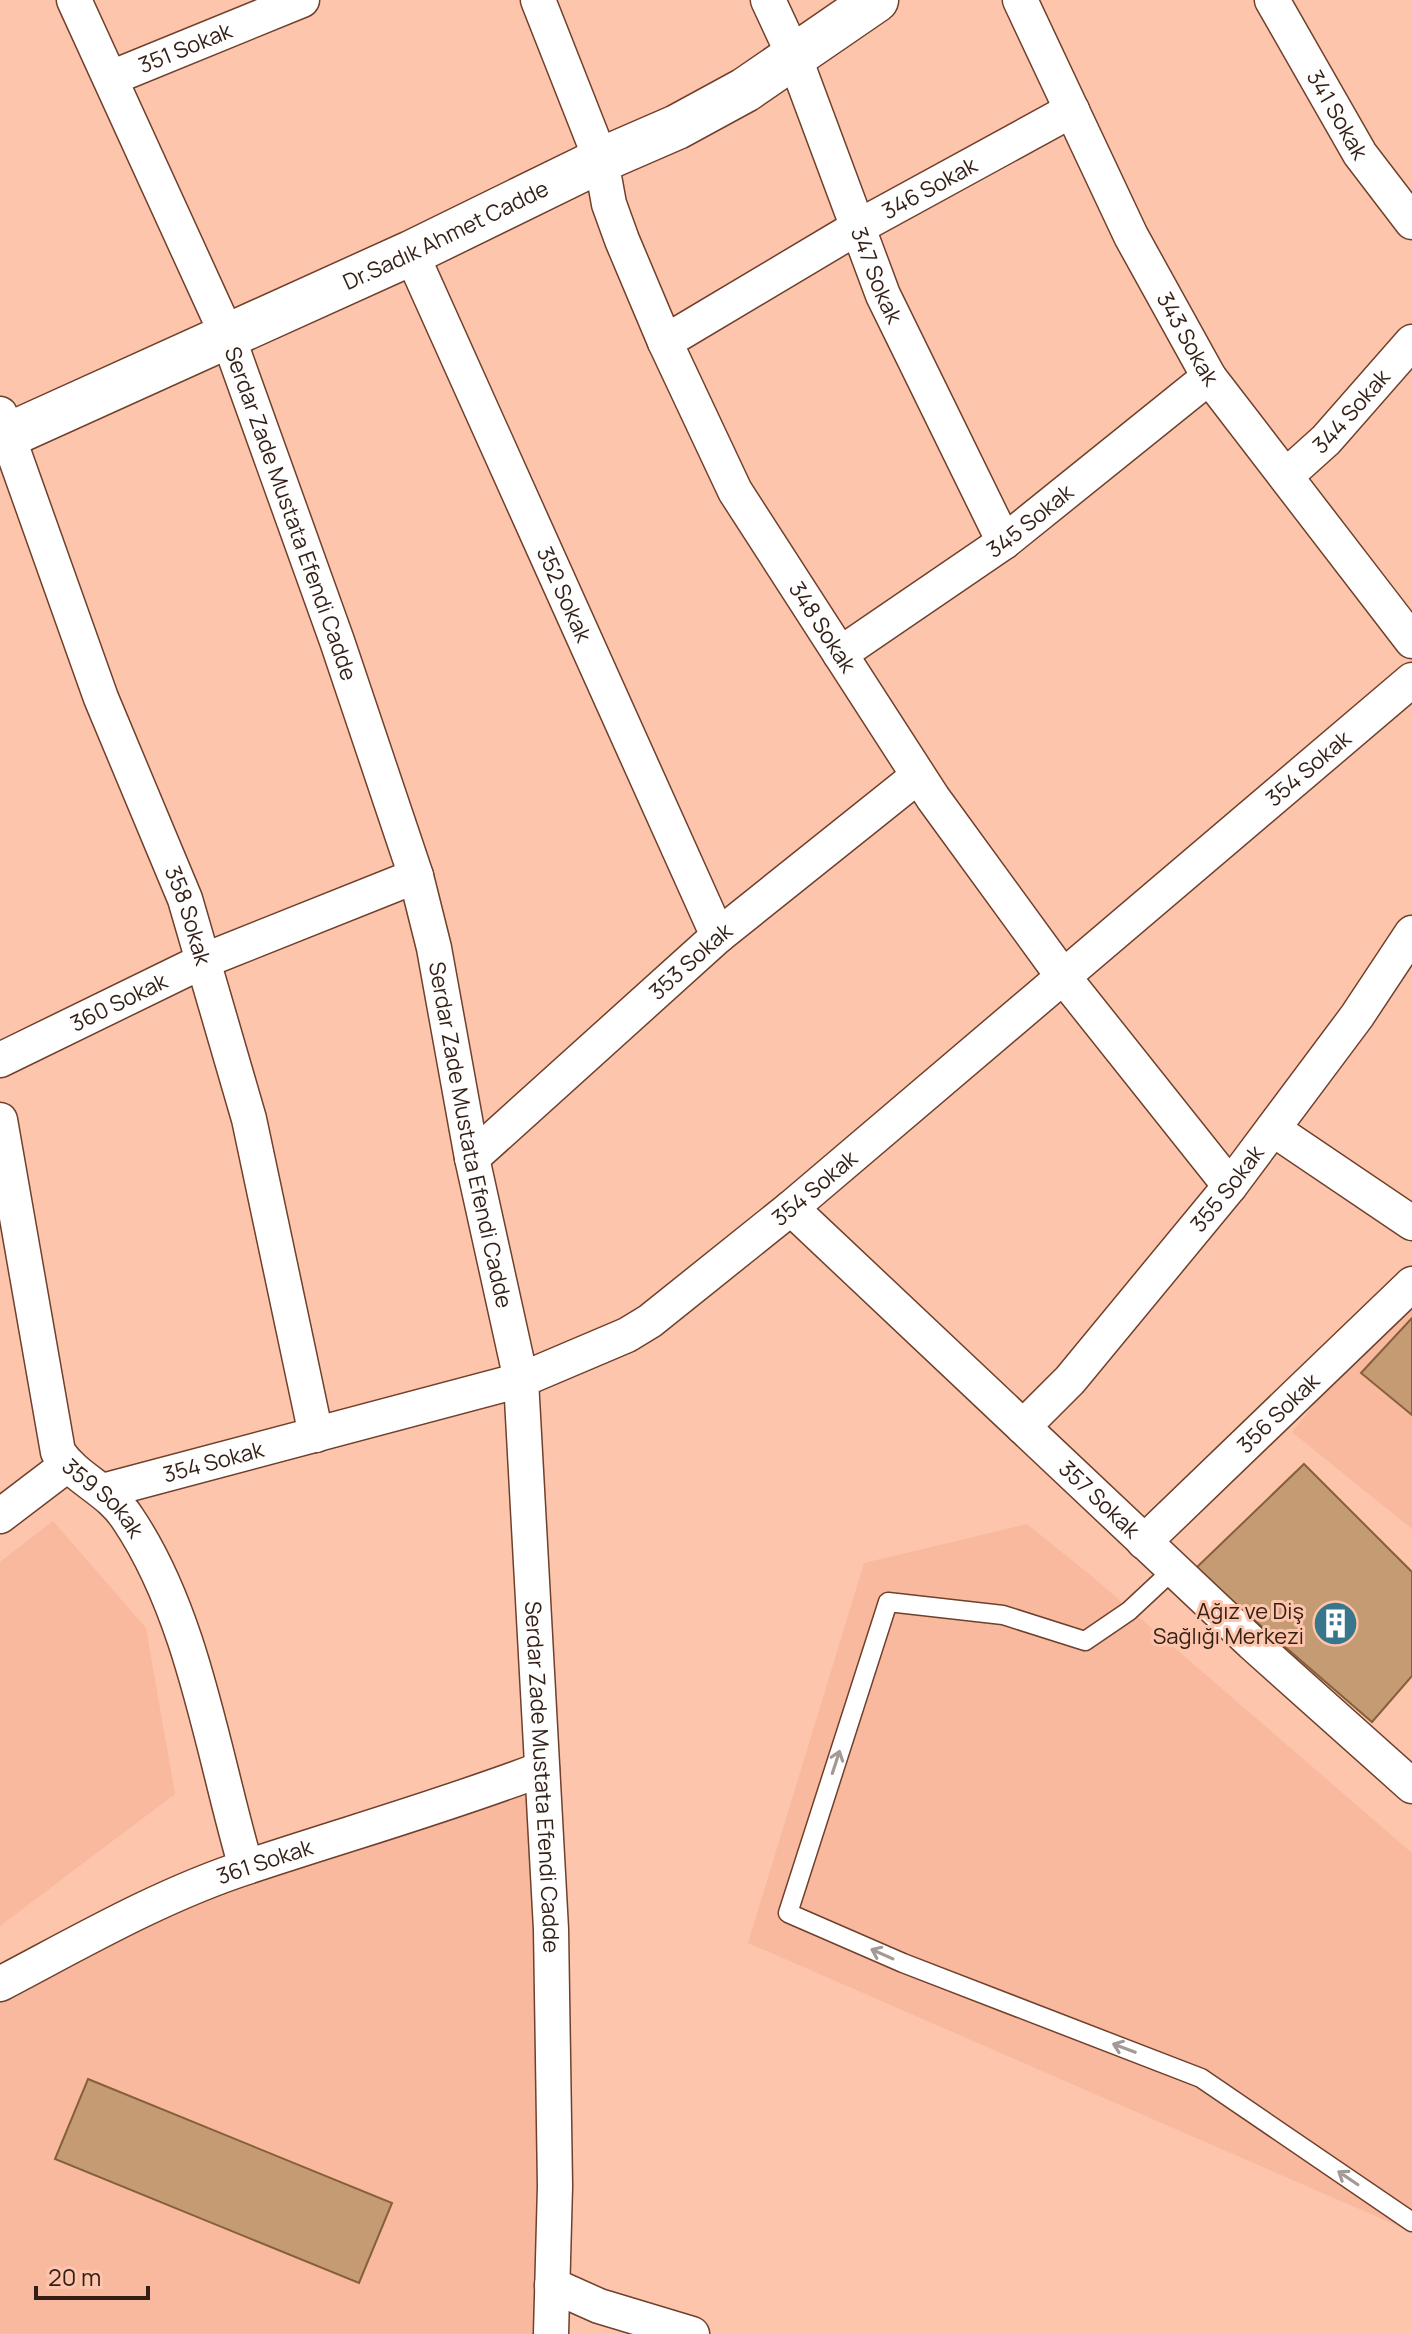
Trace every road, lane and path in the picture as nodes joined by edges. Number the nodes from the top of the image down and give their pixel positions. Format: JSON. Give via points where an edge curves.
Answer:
{"nodes":[{"id":1,"x":74,"y":0,"type":"edge"},
{"id":2,"x":302,"y":0,"type":"edge"},
{"id":3,"x":538,"y":0,"type":"edge"},
{"id":4,"x":768,"y":0,"type":"edge"},
{"id":5,"x":876,"y":0,"type":"edge"},
{"id":6,"x":1020,"y":0,"type":"edge"},
{"id":7,"x":1272,"y":0,"type":"edge"},
{"id":8,"x":794,"y":56,"type":"junction"},
{"id":9,"x":111,"y":78,"type":"junction"},
{"id":10,"x":1072,"y":110,"type":"junction"},
{"id":11,"x":601,"y":160,"type":"junction"},
{"id":12,"x":1412,"y":222,"type":"edge"},
{"id":13,"x":858,"y":227,"type":"junction"},
{"id":14,"x":411,"y":253,"type":"junction"},
{"id":15,"x":228,"y":337,"type":"junction"},
{"id":16,"x":665,"y":342,"type":"junction"},
{"id":17,"x":1412,"y":342,"type":"edge"},
{"id":18,"x":1209,"y":377,"type":"junction"},
{"id":19,"x":3,"y":429,"type":"edge"},
{"id":20,"x":1286,"y":476,"type":"junction"},
{"id":21,"x":1004,"y":542,"type":"junction"},
{"id":22,"x":1412,"y":641,"type":"edge"},
{"id":23,"x":840,"y":654,"type":"junction"},
{"id":24,"x":1412,"y":680,"type":"edge"},
{"id":25,"x":918,"y":776,"type":"junction"},
{"id":26,"x":416,"y":876,"type":"junction"},
{"id":27,"x":1412,"y":933,"type":"edge"},
{"id":28,"x":718,"y":936,"type":"junction"},
{"id":29,"x":203,"y":961,"type":"junction"},
{"id":30,"x":1062,"y":975,"type":"junction"},
{"id":31,"x":0,"y":1060,"type":"edge"},
{"id":32,"x":0,"y":1120,"type":"edge"},
{"id":33,"x":1273,"y":1129,"type":"junction"},
{"id":34,"x":472,"y":1158,"type":"junction"},
{"id":35,"x":1230,"y":1186,"type":"junction"},
{"id":36,"x":791,"y":1208,"type":"junction"},
{"id":37,"x":1412,"y":1223,"type":"edge"},
{"id":38,"x":1412,"y":1284,"type":"edge"},
{"id":39,"x":521,"y":1380,"type":"junction"},
{"id":40,"x":1023,"y":1427,"type":"junction"},
{"id":41,"x":316,"y":1435,"type":"junction"},
{"id":42,"x":67,"y":1465,"type":"junction"},
{"id":43,"x":103,"y":1491,"type":"junction"},
{"id":44,"x":0,"y":1516,"type":"edge"},
{"id":45,"x":1144,"y":1542,"type":"junction"},
{"id":46,"x":1174,"y":1569,"type":"junction"},
{"id":47,"x":542,"y":1769,"type":"junction"},
{"id":48,"x":1412,"y":1786,"type":"edge"},
{"id":49,"x":246,"y":1867,"type":"junction"},
{"id":50,"x":0,"y":1984,"type":"edge"},
{"id":51,"x":1412,"y":2222,"type":"edge"},
{"id":52,"x":552,"y":2285,"type":"junction"},
{"id":53,"x":551,"y":2334,"type":"edge"},
{"id":54,"x":692,"y":2334,"type":"edge"}],
"edges":[{"from":1,"to":9,"type":"street","name":"Serdar Zade Mustata Efendi Cadde"},
{"from":2,"to":9,"type":"street","name":"351 Sokak"},
{"from":3,"to":11,"type":"street","name":"348 Sokak"},
{"from":4,"to":8,"type":"street","name":"347 Sokak"},
{"from":5,"to":8,"type":"street","name":"Dr.Sadık Ahmet Cadde"},
{"from":6,"to":10,"type":"street","name":"343 Sokak"},
{"from":7,"to":12,"type":"street","name":"341 Sokak","via":[[1360,154]]},
{"from":8,"to":11,"type":"street","name":"Dr.Sadık Ahmet Cadde","via":[[677,127]]},
{"from":8,"to":13,"type":"street","name":"347 Sokak"},
{"from":9,"to":15,"type":"street","name":"Serdar Zade Mustata Efendi Cadde"},
{"from":10,"to":13,"type":"street","name":"346 Sokak"},
{"from":10,"to":18,"type":"street","name":"343 Sokak","via":[[1131,236]]},
{"from":11,"to":14,"type":"street","name":"Dr.Sadık Ahmet Cadde"},
{"from":11,"to":16,"type":"street","name":"348 Sokak","via":[[609,204]]},
{"from":13,"to":16,"type":"street","name":"346 Sokak"},
{"from":13,"to":21,"type":"street","name":"347 Sokak","via":[[883,295]]},
{"from":14,"to":15,"type":"street","name":"Dr.Sadık Ahmet Cadde"},
{"from":14,"to":28,"type":"street","name":"352 Sokak"},
{"from":15,"to":19,"type":"street","name":"Dr.Sadık Ahmet Cadde"},
{"from":15,"to":26,"type":"street","name":"Serdar Zade Mustata Efendi Cadde"},
{"from":16,"to":23,"type":"street","name":"348 Sokak","via":[[735,491]]},
{"from":17,"to":20,"type":"street","name":"344 Sokak","via":[[1326,440]]},
{"from":18,"to":20,"type":"street","name":"343 Sokak"},
{"from":18,"to":21,"type":"street","name":"345 Sokak"},
{"from":19,"to":29,"type":"street","name":"358 Sokak","via":[[96,683],[185,899]]},
{"from":20,"to":22,"type":"street","name":"343 Sokak"},
{"from":21,"to":23,"type":"street","name":"345 Sokak"},
{"from":23,"to":25,"type":"street","name":"348 Sokak"},
{"from":24,"to":30,"type":"street","name":"354 Sokak"},
{"from":25,"to":28,"type":"street","name":"353 Sokak"},
{"from":25,"to":30,"type":"street","name":"348 Sokak"},
{"from":26,"to":29,"type":"street","name":"360 Sokak"},
{"from":26,"to":34,"type":"street","name":"Serdar Zade Mustata Efendi Cadde"},
{"from":27,"to":33,"type":"street","name":"355 Sokak"},
{"from":28,"to":34,"type":"street","name":"353 Sokak"},
{"from":29,"to":31,"type":"street","name":"360 Sokak"},
{"from":29,"to":41,"type":"street","name":"358 Sokak","via":[[249,1119]]},
{"from":30,"to":35,"type":"street","name":"348 Sokak"},
{"from":30,"to":36,"type":"street","name":"354 Sokak"},
{"from":32,"to":42,"type":"street","name":"359 Sokak","via":[[53,1437]]},
{"from":33,"to":35,"type":"street","name":"355 Sokak"},
{"from":33,"to":37,"type":"street"},
{"from":34,"to":39,"type":"street","name":"Serdar Zade Mustata Efendi Cadde"},
{"from":35,"to":40,"type":"street","name":"355 Sokak","via":[[1070,1380]]},
{"from":36,"to":39,"type":"street","name":"354 Sokak","via":[[650,1321]]},
{"from":36,"to":40,"type":"street","name":"357 Sokak"},
{"from":38,"to":45,"type":"street","name":"356 Sokak"},
{"from":39,"to":41,"type":"street","name":"354 Sokak"},
{"from":39,"to":47,"type":"street","name":"Serdar Zade Mustata Efendi Cadde"},
{"from":40,"to":45,"type":"street","name":"357 Sokak"},
{"from":41,"to":43,"type":"street","name":"354 Sokak"},
{"from":42,"to":43,"type":"street","name":"359 Sokak"},
{"from":42,"to":44,"type":"street"},
{"from":43,"to":49,"type":"street","name":"359 Sokak","via":[[129,1519],[181,1631]]},
{"from":45,"to":46,"type":"street","name":"357 Sokak"},
{"from":46,"to":48,"type":"street","name":"357 Sokak"},
{"from":51,"to":46,"type":"lane","one_way":true,"via":[[1201,2078],[788,1913],[888,1602],[1003,1615],[1085,1641],[1129,1611]]},
{"from":47,"to":49,"type":"street","name":"361 Sokak"},
{"from":47,"to":52,"type":"street","name":"Serdar Zade Mustata Efendi Cadde","via":[[551,1929]]},
{"from":49,"to":50,"type":"street","name":"361 Sokak","via":[[140,1911]]},
{"from":52,"to":53,"type":"street","name":"Serdar Zade Mustata Efendi Cadde"},
{"from":52,"to":54,"type":"street","via":[[599,2306]]}]}
